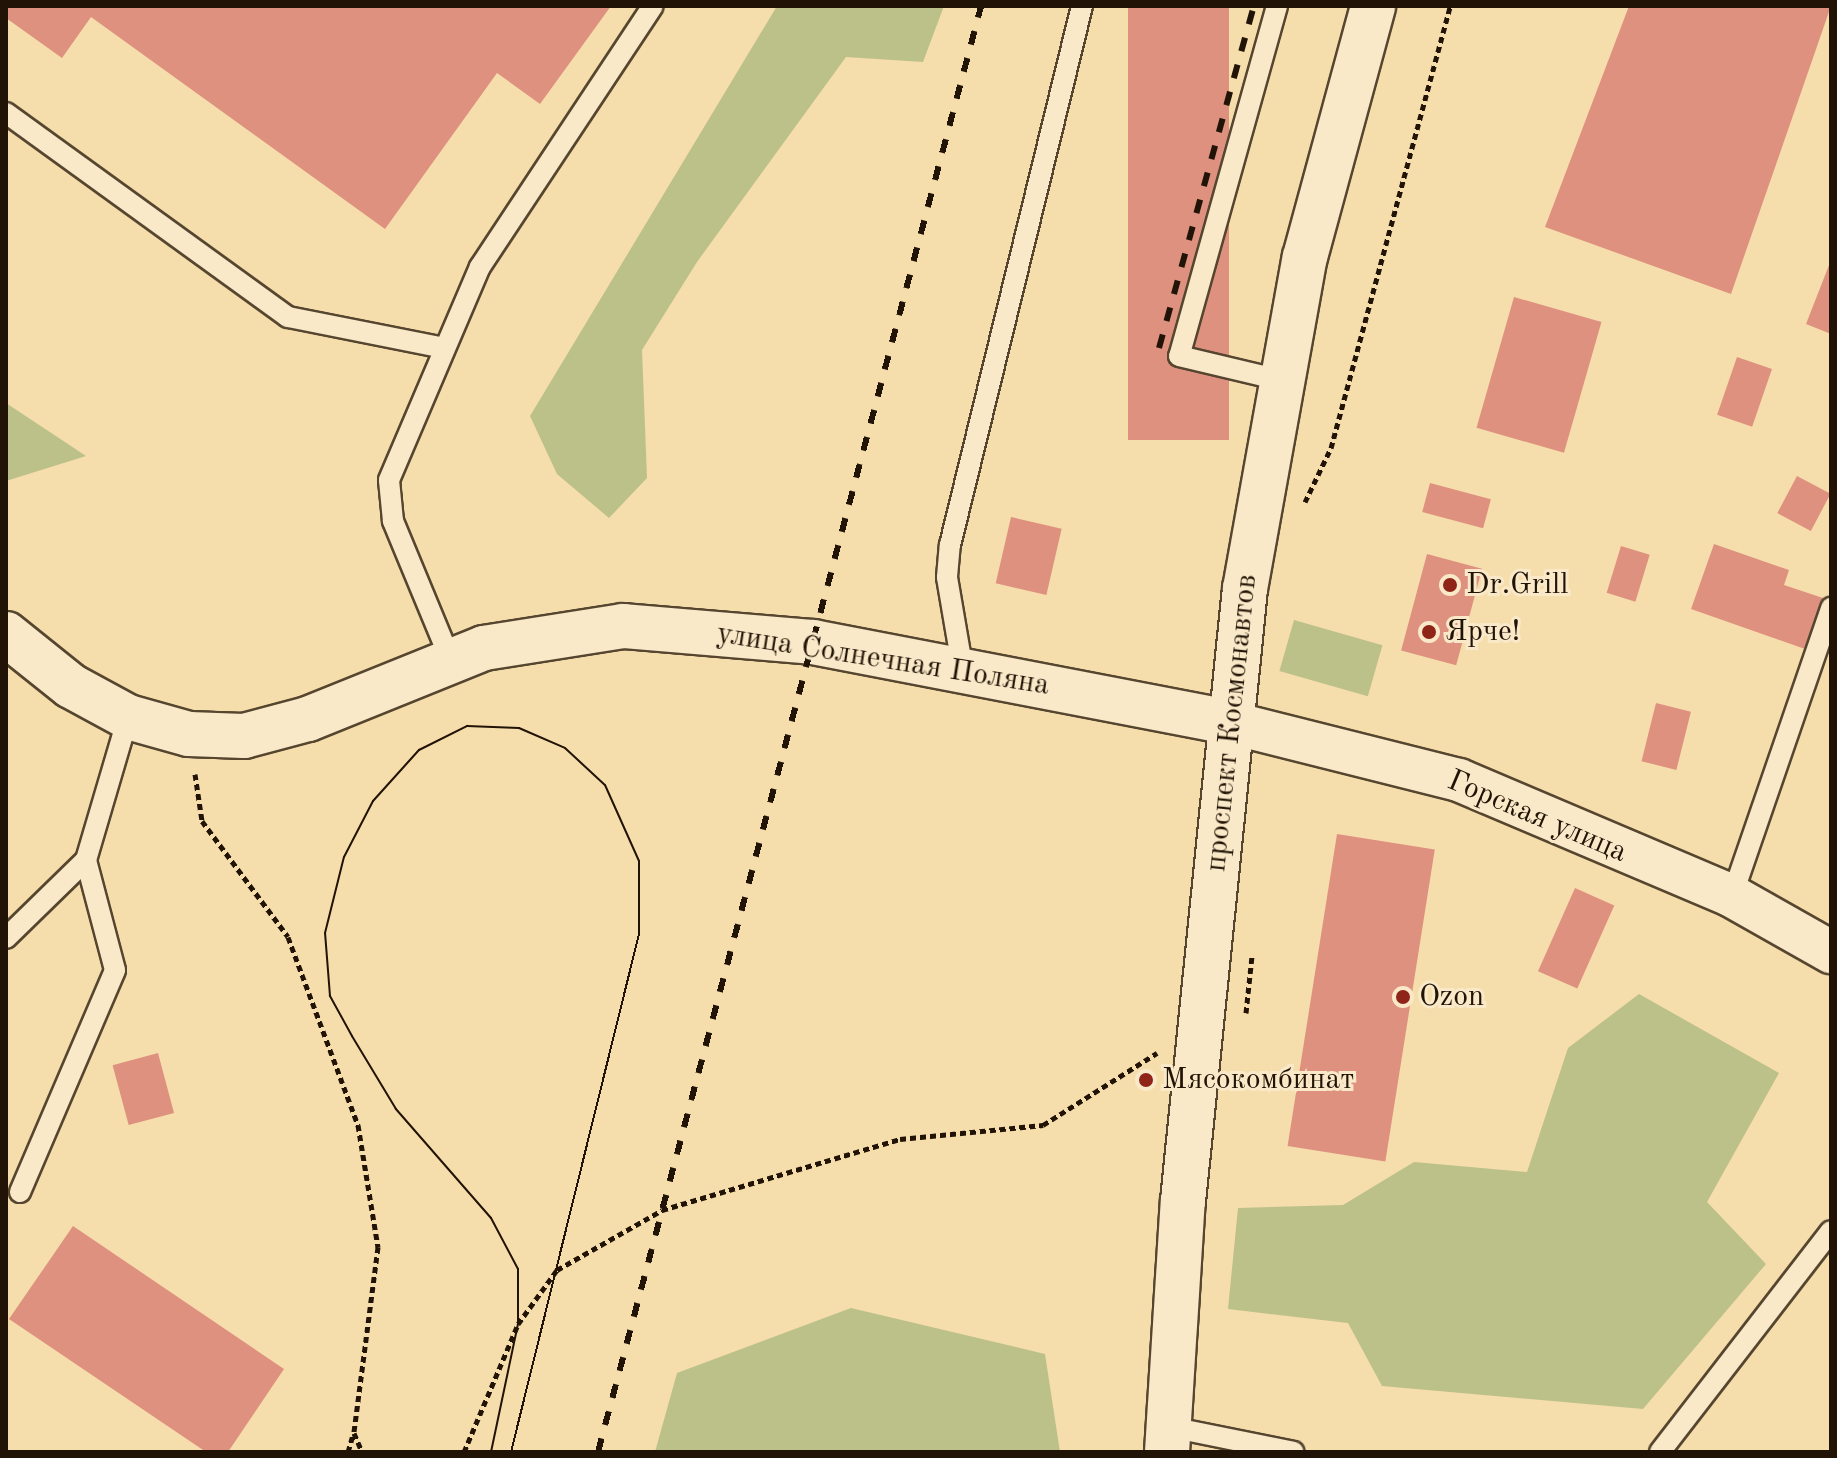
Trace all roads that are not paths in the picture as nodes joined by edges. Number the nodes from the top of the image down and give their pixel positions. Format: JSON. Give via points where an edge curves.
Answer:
{"nodes":[{"id":1,"x":653,"y":6,"type":"edge"},
{"id":2,"x":1082,"y":6,"type":"edge"},
{"id":3,"x":1277,"y":6,"type":"edge"},
{"id":4,"x":1373,"y":6,"type":"edge"},
{"id":5,"x":6,"y":113,"type":"edge"},
{"id":6,"x":444,"y":348,"type":"junction"},
{"id":7,"x":1280,"y":380,"type":"junction"},
{"id":8,"x":1831,"y":608,"type":"edge"},
{"id":9,"x":6,"y":634,"type":"edge"},
{"id":10,"x":451,"y":661,"type":"junction"},
{"id":11,"x":963,"y":671,"type":"junction"},
{"id":12,"x":128,"y":717,"type":"junction"},
{"id":13,"x":1228,"y":722,"type":"junction"},
{"id":14,"x":86,"y":860,"type":"junction"},
{"id":15,"x":1732,"y":896,"type":"junction"},
{"id":16,"x":6,"y":938,"type":"edge"},
{"id":17,"x":1831,"y":952,"type":"edge"},
{"id":18,"x":20,"y":1192,"type":"dead end"},
{"id":19,"x":1831,"y":1231,"type":"edge"},
{"id":20,"x":1168,"y":1439,"type":"edge"},
{"id":21,"x":1294,"y":1452,"type":"edge"},
{"id":22,"x":1660,"y":1452,"type":"edge"}],
"edges":[{"from":1,"to":6,"type":"lane","via":[[480,267]]},
{"from":2,"to":11,"type":"lane","via":[[950,545],[947,577]]},
{"from":3,"to":7,"type":"lane","via":[[1179,356]]},
{"from":4,"to":7,"type":"main road","name":"проспект Космонавтов"},
{"from":5,"to":6,"type":"lane","via":[[288,317]]},
{"from":6,"to":10,"type":"lane","via":[[389,480],[393,521]]},
{"from":7,"to":13,"type":"main road","name":"проспект Космонавтов"},
{"from":8,"to":15,"type":"lane"},
{"from":9,"to":12,"type":"main road","name":"улица Солнечная Поляна","via":[[71,686]]},
{"from":10,"to":11,"type":"main road","name":"улица Солнечная Поляна","via":[[553,633],[623,626],[813,642]]},
{"from":10,"to":12,"type":"main road","name":"улица Солнечная Поляна","via":[[295,722],[244,736],[189,734]]},
{"from":11,"to":13,"type":"main road","name":"улица Солнечная Поляна"},
{"from":12,"to":14,"type":"lane"},
{"from":13,"to":15,"type":"street","name":"Горская улица","via":[[1459,780]]},
{"from":13,"to":20,"type":"main road","name":"проспект Космонавтов"},
{"from":14,"to":16,"type":"lane"},
{"from":14,"to":18,"type":"lane","via":[[115,970]]},
{"from":15,"to":17,"type":"street","name":"Горская улица"},
{"from":19,"to":22,"type":"lane"},
{"from":20,"to":21,"type":"lane"}]}
